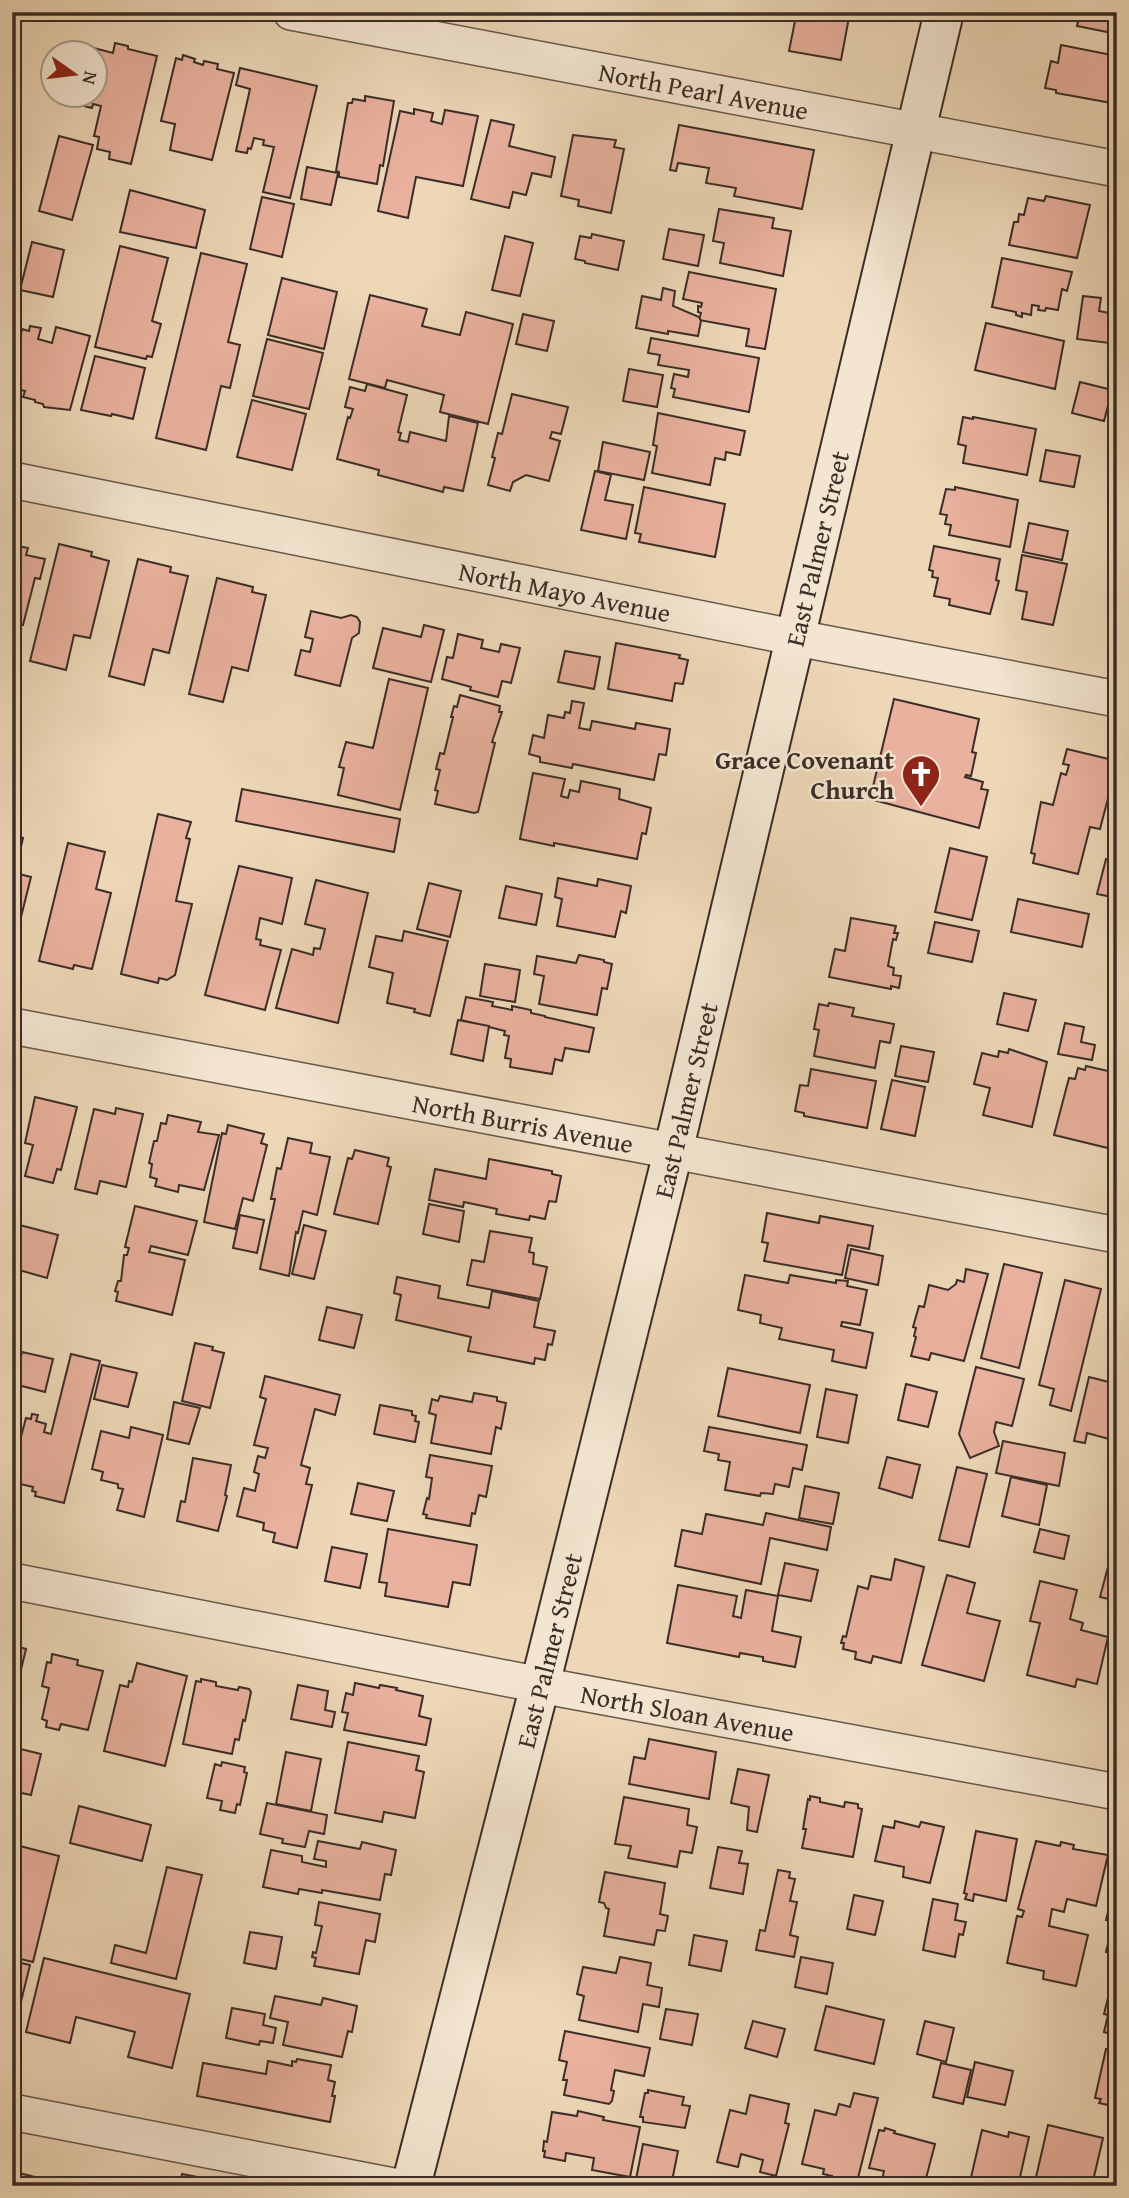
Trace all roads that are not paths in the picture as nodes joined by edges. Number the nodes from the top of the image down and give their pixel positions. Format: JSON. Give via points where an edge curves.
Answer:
{"nodes":[{"id":1,"x":292,"y":12,"type":"edge"},
{"id":2,"x":944,"y":12,"type":"edge"},
{"id":3,"x":914,"y":131,"type":"junction"},
{"id":4,"x":1117,"y":169,"type":"edge"},
{"id":5,"x":12,"y":480,"type":"edge"},
{"id":6,"x":797,"y":638,"type":"junction"},
{"id":7,"x":1117,"y":699,"type":"edge"},
{"id":8,"x":12,"y":1026,"type":"edge"},
{"id":9,"x":673,"y":1152,"type":"junction"},
{"id":10,"x":1117,"y":1235,"type":"edge"},
{"id":11,"x":12,"y":1581,"type":"edge"},
{"id":12,"x":540,"y":1685,"type":"junction"},
{"id":13,"x":1117,"y":1792,"type":"edge"},
{"id":14,"x":12,"y":2112,"type":"edge"},
{"id":15,"x":393,"y":2186,"type":"edge"},
{"id":16,"x":411,"y":2186,"type":"edge"}],
"edges":[{"from":1,"to":3,"type":"street","name":"North Pearl Avenue"},
{"from":2,"to":3,"type":"main road","name":"East Palmer Street"},
{"from":3,"to":4,"type":"street","name":"North Pearl Avenue"},
{"from":3,"to":6,"type":"main road","name":"East Palmer Street"},
{"from":5,"to":6,"type":"street","name":"North Mayo Avenue"},
{"from":6,"to":7,"type":"street","name":"North Mayo Avenue"},
{"from":6,"to":9,"type":"main road","name":"East Palmer Street"},
{"from":8,"to":9,"type":"street","name":"North Burris Avenue"},
{"from":9,"to":10,"type":"street","name":"North Burris Avenue"},
{"from":9,"to":12,"type":"main road","name":"East Palmer Street"},
{"from":11,"to":12,"type":"street","name":"North Sloan Avenue"},
{"from":12,"to":13,"type":"street","name":"North Sloan Avenue"},
{"from":12,"to":16,"type":"main road","name":"East Palmer Street"},
{"from":14,"to":15,"type":"street"}]}
